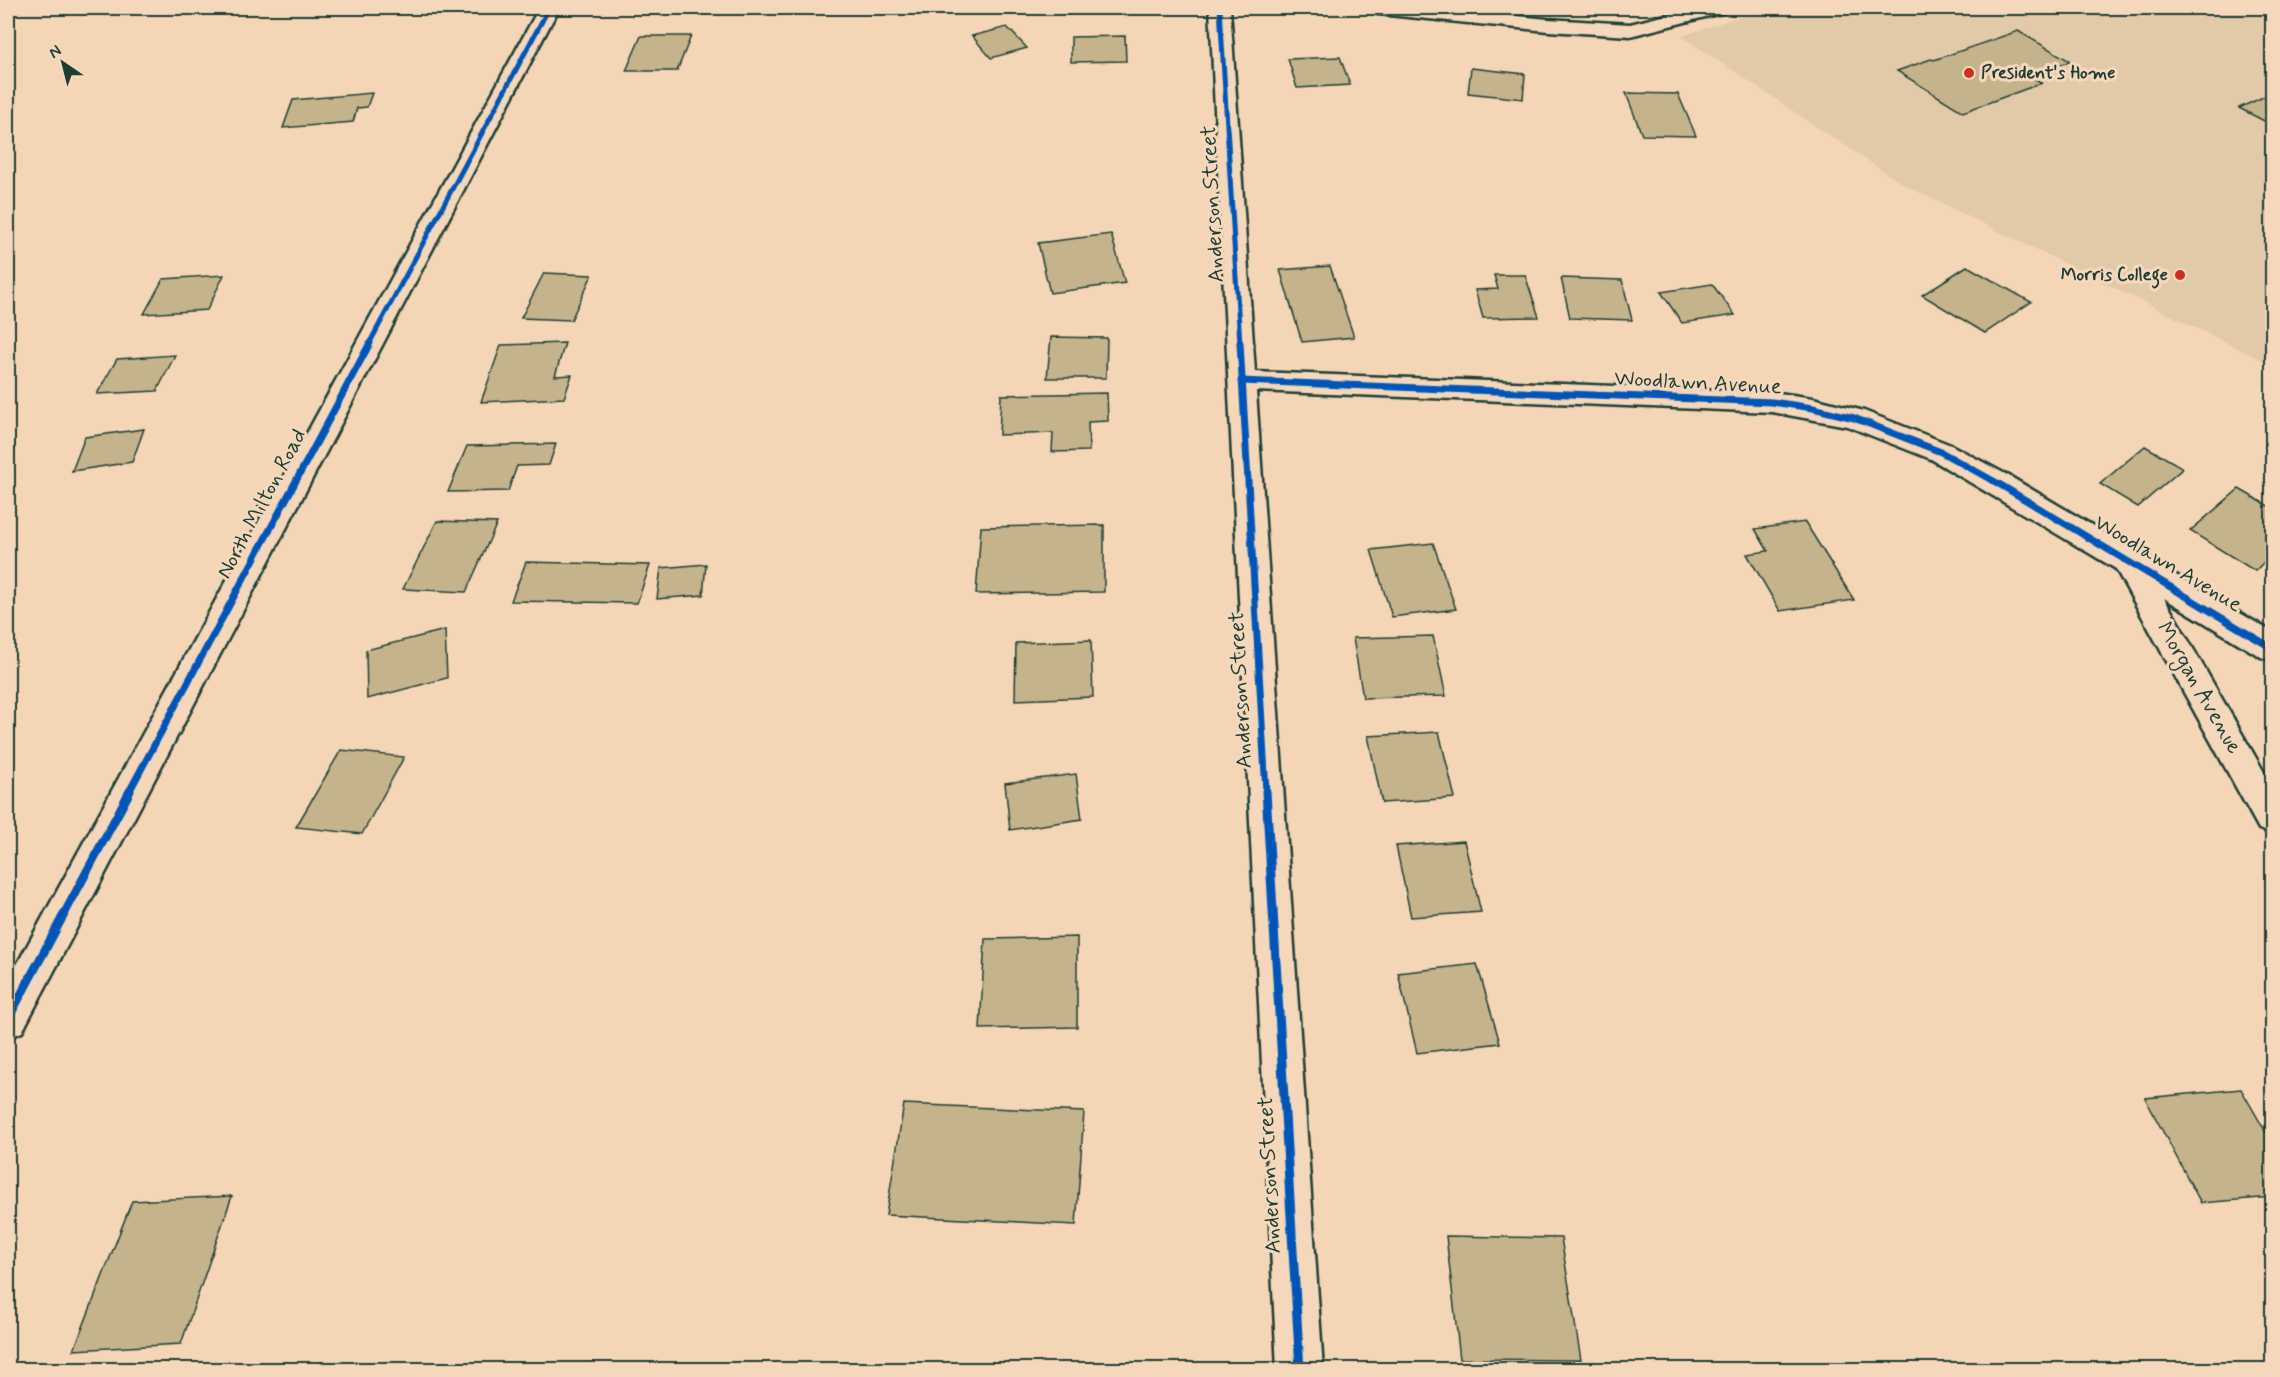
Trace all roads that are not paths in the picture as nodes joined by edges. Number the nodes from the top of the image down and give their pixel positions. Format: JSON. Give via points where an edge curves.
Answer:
{"nodes":[{"id":1,"x":549,"y":8,"type":"edge"},
{"id":2,"x":1220,"y":8,"type":"edge"},
{"id":3,"x":1378,"y":8,"type":"edge"},
{"id":4,"x":1718,"y":8,"type":"edge"},
{"id":5,"x":1241,"y":381,"type":"junction"},
{"id":6,"x":2126,"y":559,"type":"junction"},
{"id":7,"x":2272,"y":648,"type":"edge"},
{"id":8,"x":2272,"y":818,"type":"edge"},
{"id":9,"x":8,"y":1018,"type":"edge"},
{"id":10,"x":1300,"y":1370,"type":"edge"}],
"edges":[{"from":1,"to":9,"type":"street","name":"North Milton Road"},
{"from":2,"to":5,"type":"street","name":"Anderson Street"},
{"from":3,"to":4,"type":"street","via":[[1630,30]]},
{"from":5,"to":6,"type":"street","name":"Woodlawn Avenue","via":[[1772,402],[1813,408],[1854,418],[1941,453]]},
{"from":5,"to":10,"type":"street","name":"Anderson Street"},
{"from":6,"to":7,"type":"street","name":"Woodlawn Avenue"},
{"from":6,"to":8,"type":"street","name":"Morgan Avenue"}]}
